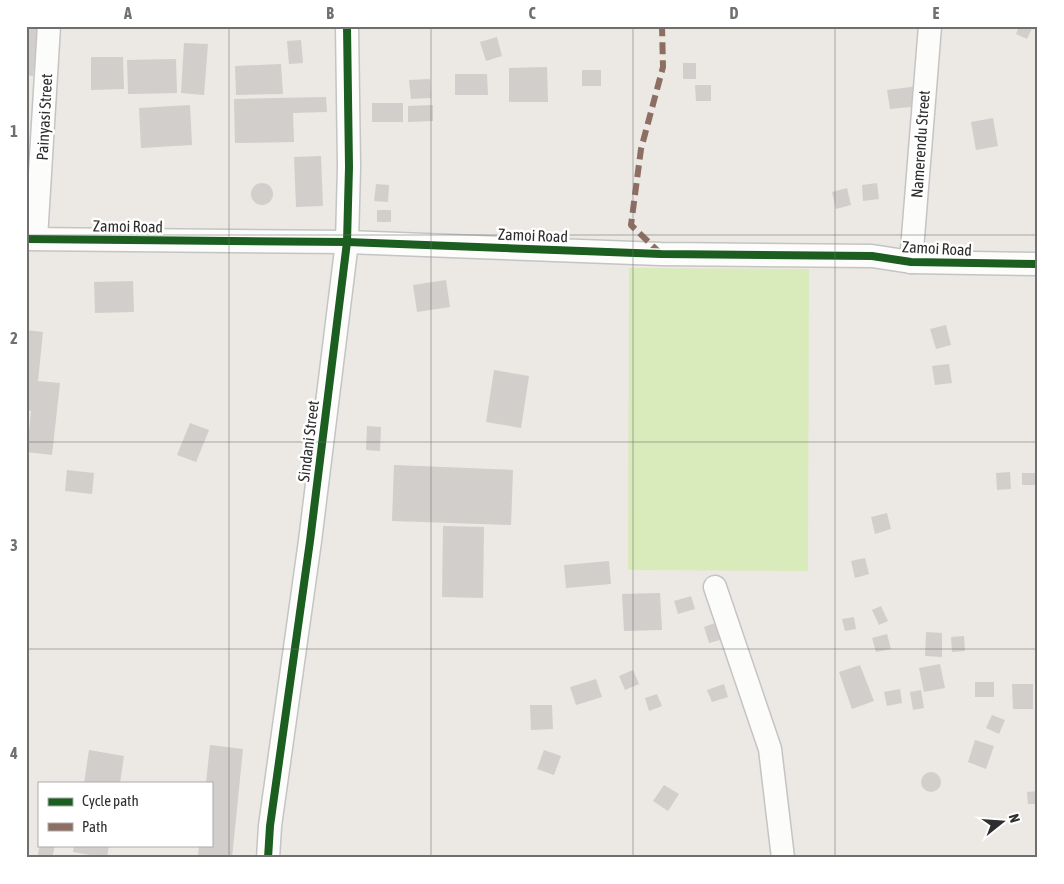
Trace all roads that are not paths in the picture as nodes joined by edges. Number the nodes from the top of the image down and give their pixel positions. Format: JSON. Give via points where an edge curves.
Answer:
{"nodes":[{"id":1,"x":49,"y":26,"type":"edge"},
{"id":2,"x":347,"y":26,"type":"edge"},
{"id":3,"x":930,"y":26,"type":"edge"},
{"id":4,"x":31,"y":238,"type":"edge"},
{"id":5,"x":347,"y":242,"type":"junction"},
{"id":6,"x":911,"y":262,"type":"junction"},
{"id":7,"x":1038,"y":264,"type":"edge"},
{"id":8,"x":715,"y":587,"type":"dead end"},
{"id":9,"x":268,"y":858,"type":"edge"},
{"id":10,"x":783,"y":858,"type":"edge"}],
"edges":[{"from":1,"to":4,"type":"street","name":"Painyasi Street"},
{"from":2,"to":5,"type":"street","name":"Sindani Street"},
{"from":3,"to":6,"type":"street","name":"Namerendu Street"},
{"from":4,"to":5,"type":"street","name":"Zamoi Road"},
{"from":5,"to":6,"type":"street","name":"Zamoi Road","via":[[661,254],[872,256]]},
{"from":5,"to":9,"type":"street","name":"Sindani Street"},
{"from":6,"to":7,"type":"street","name":"Zamoi Road"},
{"from":8,"to":10,"type":"street","via":[[770,749]]}]}
